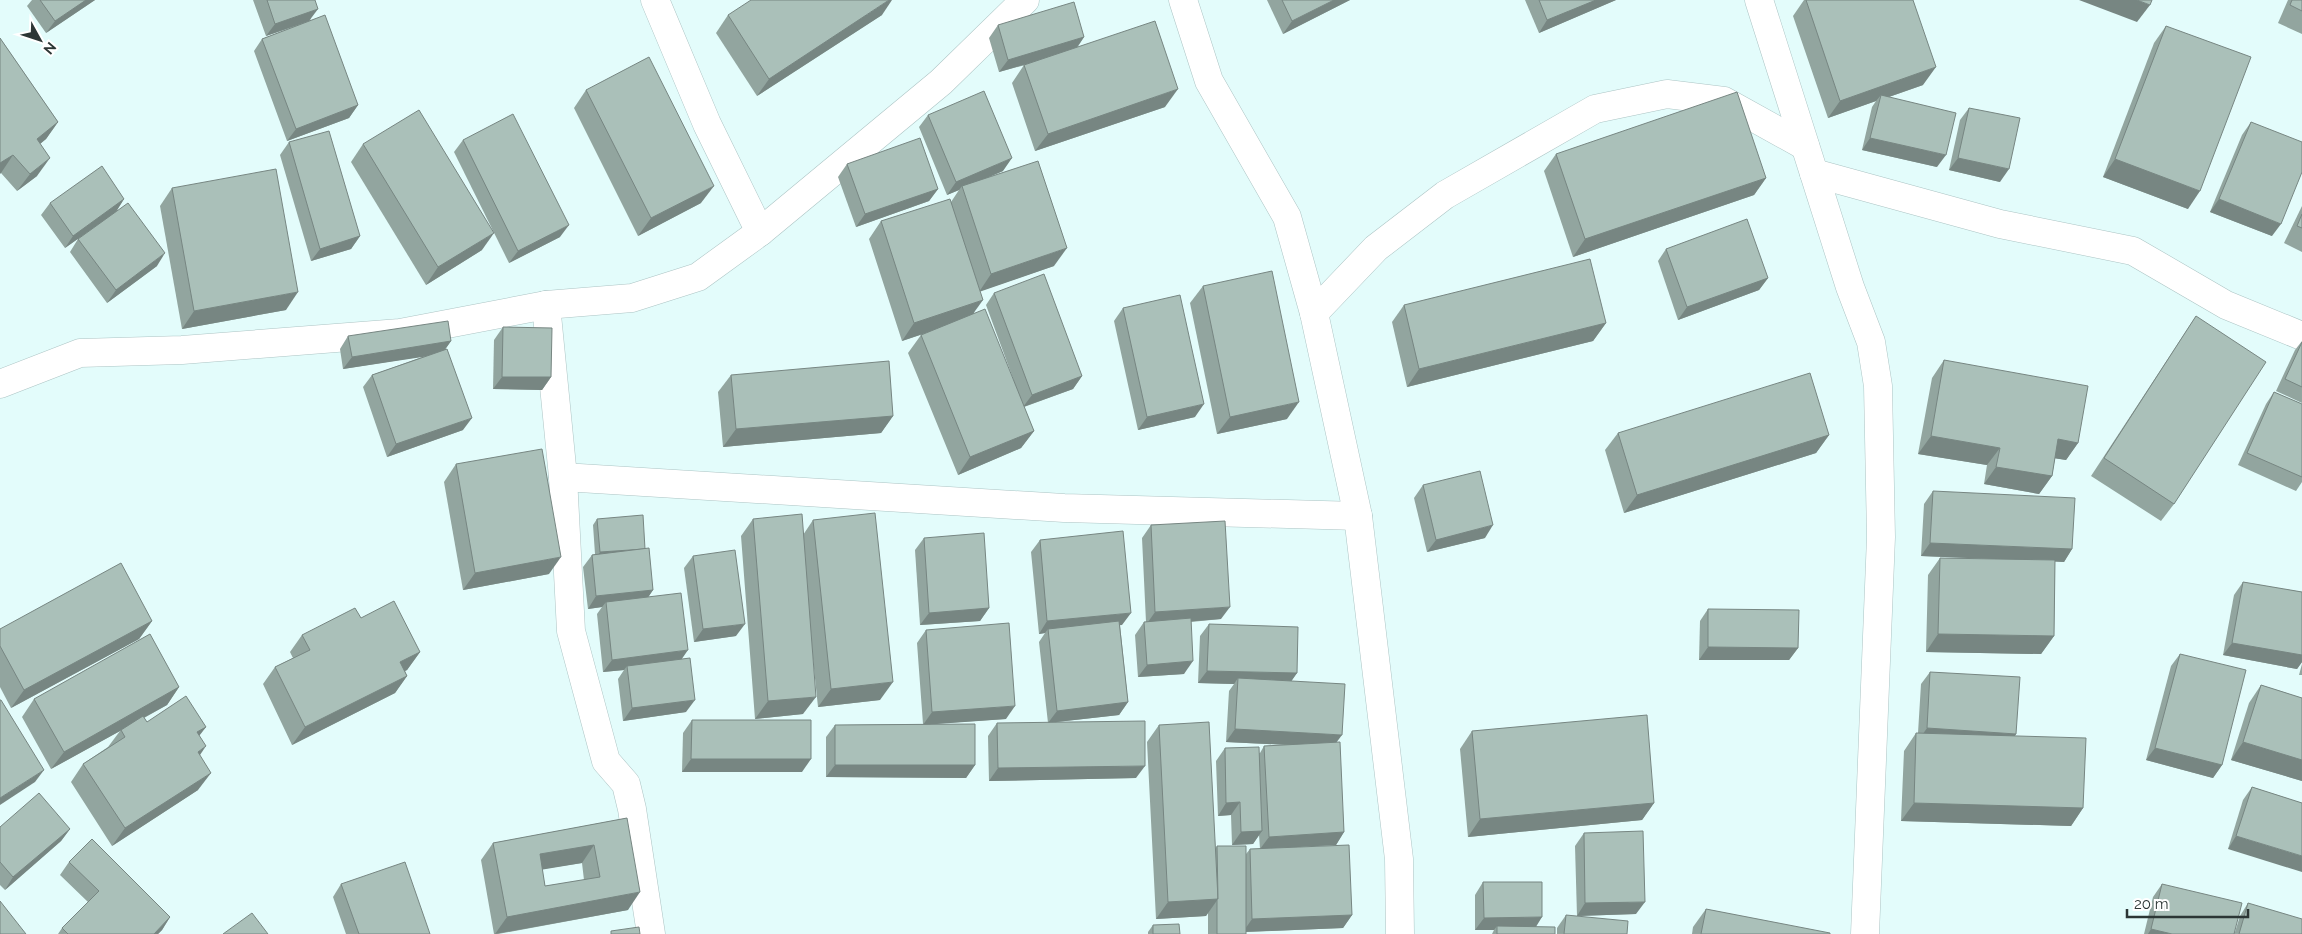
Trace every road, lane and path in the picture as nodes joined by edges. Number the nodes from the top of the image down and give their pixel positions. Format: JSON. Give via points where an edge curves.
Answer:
{"nodes":[{"id":1,"x":655,"y":0,"type":"edge"},
{"id":2,"x":1025,"y":0,"type":"edge"},
{"id":3,"x":1183,"y":0,"type":"edge"},
{"id":4,"x":1760,"y":0,"type":"edge"},
{"id":5,"x":1805,"y":146,"type":"junction"},
{"id":6,"x":1814,"y":173,"type":"junction"},
{"id":7,"x":760,"y":232,"type":"junction"},
{"id":8,"x":546,"y":305,"type":"junction"},
{"id":9,"x":1314,"y":313,"type":"junction"},
{"id":10,"x":2302,"y":336,"type":"edge"},
{"id":11,"x":0,"y":384,"type":"edge"},
{"id":12,"x":563,"y":477,"type":"junction"},
{"id":13,"x":1358,"y":516,"type":"junction"},
{"id":14,"x":651,"y":934,"type":"edge"},
{"id":15,"x":1400,"y":934,"type":"edge"},
{"id":16,"x":1865,"y":934,"type":"edge"}],
"edges":[{"from":1,"to":7,"type":"street","via":[[707,124]]},
{"from":2,"to":7,"type":"street","via":[[941,82]]},
{"from":3,"to":9,"type":"street","via":[[1209,81],[1287,217]]},
{"from":4,"to":5,"type":"street"},
{"from":5,"to":6,"type":"street"},
{"from":5,"to":9,"type":"street","via":[[1724,101],[1667,94],[1595,109],[1445,196],[1376,248]]},
{"from":6,"to":10,"type":"street","via":[[2000,224],[2133,251],[2226,305]]},
{"from":6,"to":16,"type":"street","via":[[1871,342],[1878,386],[1881,537]]},
{"from":7,"to":8,"type":"street","via":[[698,277],[632,298]]},
{"from":8,"to":11,"type":"street","via":[[400,333],[182,350],[80,353]]},
{"from":8,"to":12,"type":"street"},
{"from":9,"to":13,"type":"street"},
{"from":12,"to":13,"type":"street","via":[[1064,508]]},
{"from":12,"to":14,"type":"street","via":[[571,630],[606,760],[626,784]]},
{"from":13,"to":15,"type":"street","via":[[1399,859]]}]}
